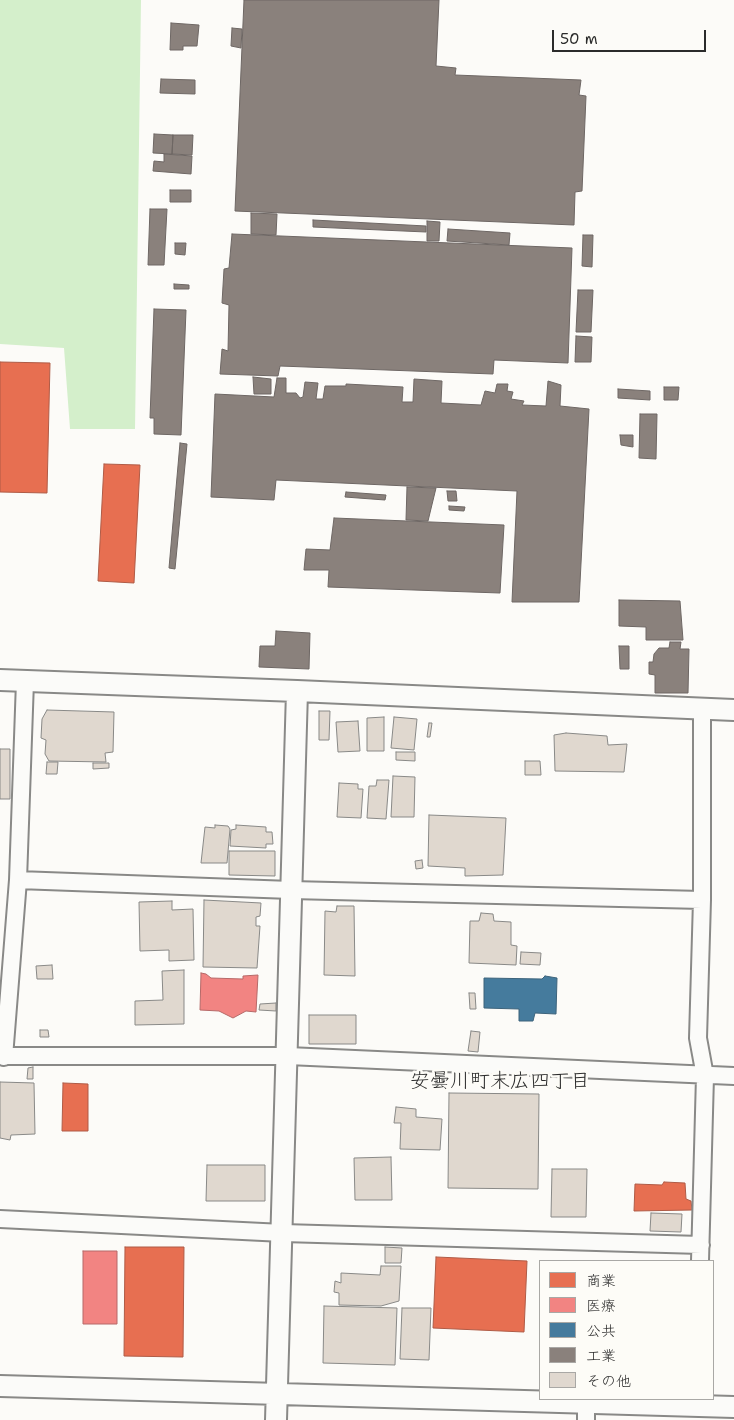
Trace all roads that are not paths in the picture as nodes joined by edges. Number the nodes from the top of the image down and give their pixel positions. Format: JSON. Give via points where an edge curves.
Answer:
{"nodes":[{"id":1,"x":0,"y":680,"type":"edge"},
{"id":2,"x":25,"y":681,"type":"junction"},
{"id":3,"x":297,"y":691,"type":"junction"},
{"id":4,"x":702,"y":709,"type":"junction"},
{"id":5,"x":734,"y":710,"type":"edge"},
{"id":6,"x":18,"y":880,"type":"junction"},
{"id":7,"x":291,"y":890,"type":"junction"},
{"id":8,"x":702,"y":900,"type":"junction"},
{"id":9,"x":2,"y":1056,"type":"edge"},
{"id":10,"x":288,"y":1056,"type":"junction"},
{"id":11,"x":705,"y":1076,"type":"junction"},
{"id":12,"x":734,"y":1076,"type":"edge"},
{"id":13,"x":0,"y":1219,"type":"edge"},
{"id":14,"x":283,"y":1233,"type":"junction"},
{"id":15,"x":701,"y":1244,"type":"junction"},
{"id":16,"x":700,"y":1260,"type":"edge"},
{"id":17,"x":0,"y":1386,"type":"edge"},
{"id":18,"x":277,"y":1395,"type":"junction"},
{"id":19,"x":702,"y":1407,"type":"edge"},
{"id":20,"x":734,"y":1407,"type":"edge"},
{"id":21,"x":586,"y":1412,"type":"edge"},
{"id":22,"x":276,"y":1420,"type":"edge"}],
"edges":[{"from":1,"to":2,"type":"street"},
{"from":2,"to":3,"type":"street"},
{"from":2,"to":6,"type":"street"},
{"from":3,"to":4,"type":"street"},
{"from":3,"to":7,"type":"street"},
{"from":4,"to":5,"type":"street"},
{"from":4,"to":8,"type":"street"},
{"from":6,"to":7,"type":"street"},
{"from":6,"to":9,"type":"street"},
{"from":7,"to":8,"type":"street"},
{"from":7,"to":10,"type":"street"},
{"from":8,"to":11,"type":"street","via":[[698,1038]]},
{"from":9,"to":10,"type":"street"},
{"from":10,"to":11,"type":"street"},
{"from":10,"to":14,"type":"street"},
{"from":11,"to":12,"type":"street"},
{"from":11,"to":15,"type":"street"},
{"from":13,"to":14,"type":"street"},
{"from":14,"to":15,"type":"street"},
{"from":14,"to":18,"type":"street"},
{"from":15,"to":16,"type":"street"},
{"from":17,"to":18,"type":"street"},
{"from":18,"to":21,"type":"street"},
{"from":18,"to":22,"type":"street"},
{"from":19,"to":20,"type":"street"},
{"from":19,"to":21,"type":"street"}]}
